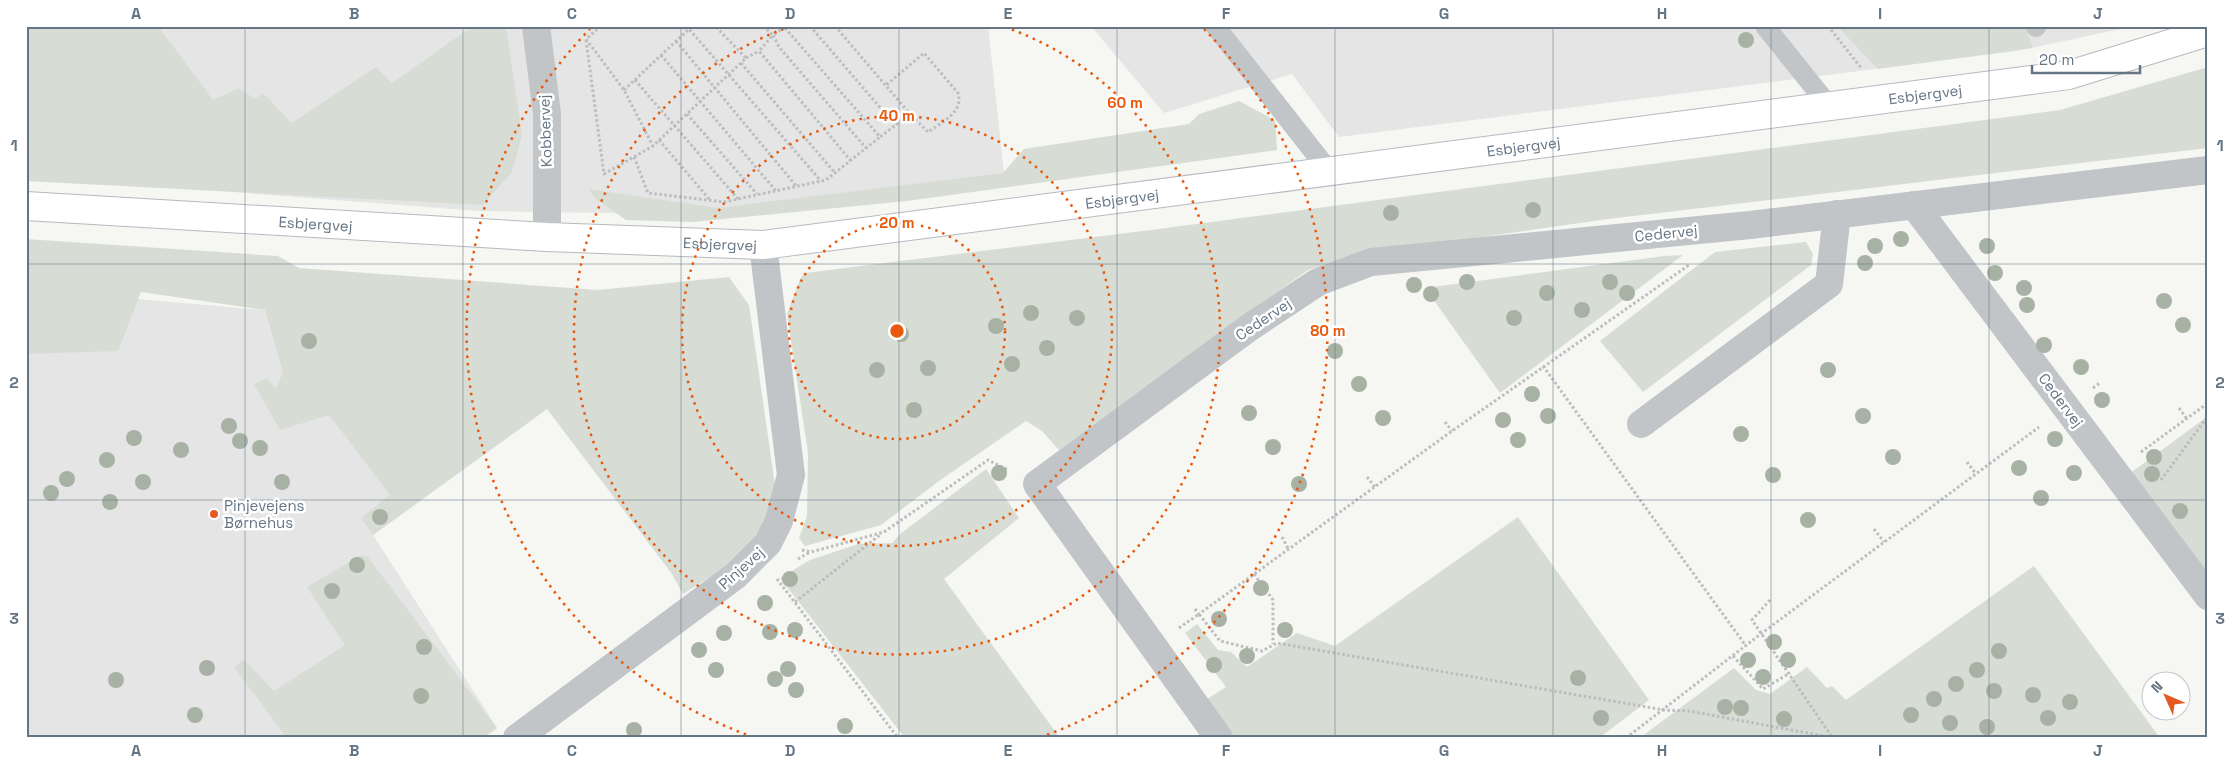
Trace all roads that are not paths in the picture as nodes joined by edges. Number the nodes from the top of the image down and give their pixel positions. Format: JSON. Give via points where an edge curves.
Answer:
{"nodes":[{"id":1,"x":536,"y":26,"type":"edge"},
{"id":2,"x":1215,"y":26,"type":"edge"},
{"id":3,"x":1765,"y":26,"type":"edge"},
{"id":4,"x":2208,"y":32,"type":"edge"},
{"id":5,"x":1829,"y":106,"type":"junction"},
{"id":6,"x":2208,"y":170,"type":"edge"},
{"id":7,"x":1329,"y":171,"type":"junction"},
{"id":8,"x":1914,"y":205,"type":"junction"},
{"id":9,"x":26,"y":206,"type":"edge"},
{"id":10,"x":1836,"y":214,"type":"junction"},
{"id":11,"x":547,"y":237,"type":"junction"},
{"id":12,"x":763,"y":245,"type":"junction"},
{"id":13,"x":1642,"y":424,"type":"dead end"},
{"id":14,"x":2208,"y":596,"type":"edge"},
{"id":15,"x":517,"y":738,"type":"edge"},
{"id":16,"x":1219,"y":738,"type":"edge"}],
"edges":[{"from":1,"to":11,"type":"street","name":"Kobbervej","via":[[547,114]]},
{"from":2,"to":7,"type":"lane"},
{"from":3,"to":5,"type":"lane"},
{"from":4,"to":5,"type":"main road","name":"Esbjergvej","via":[[2069,75]]},
{"from":5,"to":7,"type":"main road","name":"Esbjergvej"},
{"from":6,"to":8,"type":"street","name":"Cedervej"},
{"from":7,"to":12,"type":"main road","name":"Esbjergvej"},
{"from":8,"to":10,"type":"street","name":"Cedervej"},
{"from":8,"to":14,"type":"street","name":"Cedervej"},
{"from":9,"to":11,"type":"main road","name":"Esbjergvej"},
{"from":10,"to":13,"type":"street","via":[[1828,284]]},
{"from":10,"to":16,"type":"street","name":"Cedervej","via":[[1371,262],[1318,282],[1250,327],[1038,484]]},
{"from":11,"to":12,"type":"main road","name":"Esbjergvej"},
{"from":12,"to":15,"type":"street","name":"Pinjevej","via":[[791,475],[779,521],[768,543],[735,576]]}]}
